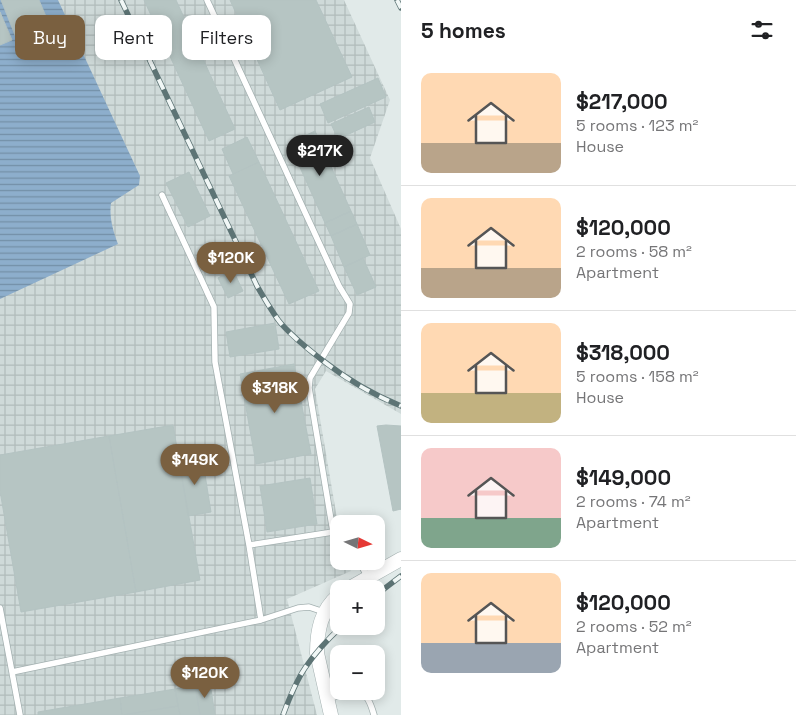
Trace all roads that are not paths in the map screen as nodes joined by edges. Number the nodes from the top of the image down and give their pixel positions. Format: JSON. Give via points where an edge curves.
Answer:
{"nodes":[{"id":1,"x":207,"y":0,"type":"edge"},
{"id":2,"x":162,"y":195,"type":"dead end"},
{"id":3,"x":330,"y":519,"type":"edge"},
{"id":4,"x":330,"y":532,"type":"edge"},
{"id":5,"x":249,"y":545,"type":"junction"},
{"id":6,"x":401,"y":559,"type":"edge"},
{"id":7,"x":363,"y":570,"type":"edge"},
{"id":8,"x":368,"y":578,"type":"junction"},
{"id":9,"x":364,"y":580,"type":"edge"},
{"id":10,"x":330,"y":604,"type":"edge"},
{"id":11,"x":0,"y":608,"type":"edge"},
{"id":12,"x":322,"y":618,"type":"junction"},
{"id":13,"x":260,"y":620,"type":"junction"},
{"id":14,"x":2,"y":626,"type":"edge"},
{"id":15,"x":12,"y":672,"type":"junction"},
{"id":16,"x":326,"y":700,"type":"junction"},
{"id":17,"x":20,"y":715,"type":"edge"},
{"id":18,"x":331,"y":715,"type":"edge"},
{"id":19,"x":374,"y":715,"type":"edge"}],
"edges":[{"from":1,"to":3,"type":"lane","via":[[350,304],[350,313],[310,378],[309,388]]},
{"from":2,"to":5,"type":"lane","via":[[214,307],[215,362]]},
{"from":4,"to":5,"type":"lane"},
{"from":5,"to":13,"type":"lane"},
{"from":6,"to":8,"type":"street"},
{"from":7,"to":8,"type":"lane"},
{"from":8,"to":9,"type":"street"},
{"from":10,"to":12,"type":"street"},
{"from":11,"to":14,"type":"lane"},
{"from":12,"to":13,"type":"lane","via":[[309,607]]},
{"from":12,"to":16,"type":"street","via":[[317,653]]},
{"from":13,"to":15,"type":"lane"},
{"from":14,"to":15,"type":"lane"},
{"from":15,"to":17,"type":"lane"},
{"from":16,"to":18,"type":"street"},
{"from":16,"to":19,"type":"lane","via":[[358,691],[366,694]]}]}
